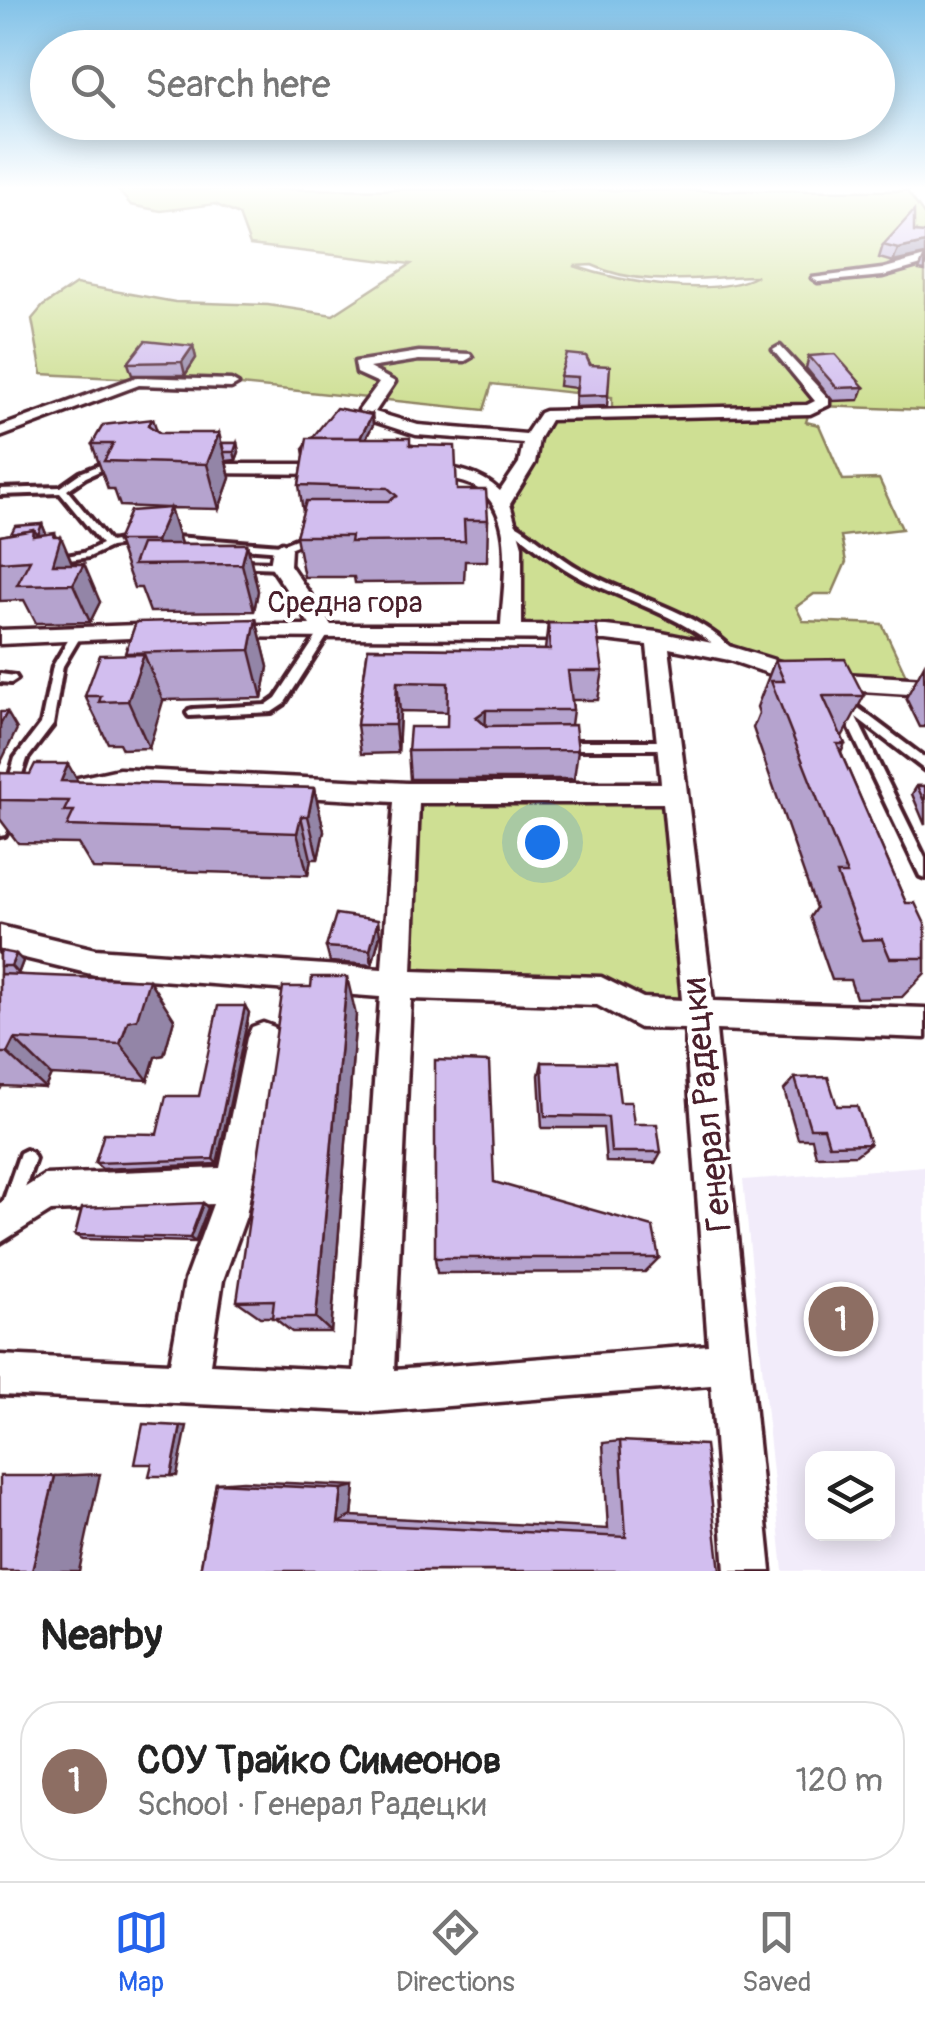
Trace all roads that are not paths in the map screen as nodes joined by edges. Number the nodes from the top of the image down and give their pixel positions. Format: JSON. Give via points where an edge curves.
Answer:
{"nodes":[{"id":1,"x":917,"y":262,"type":"edge"},
{"id":2,"x":818,"y":278,"type":"dead end"},
{"id":3,"x":780,"y":350,"type":"dead end"},
{"id":4,"x":419,"y":356,"type":"junction"},
{"id":5,"x":465,"y":356,"type":"dead end"},
{"id":6,"x":231,"y":384,"type":"dead end"},
{"id":7,"x":388,"y":386,"type":"junction"},
{"id":8,"x":0,"y":432,"type":"edge"},
{"id":9,"x":531,"y":439,"type":"junction"},
{"id":10,"x":127,"y":460,"type":"edge"},
{"id":11,"x":173,"y":469,"type":"edge"},
{"id":12,"x":364,"y":469,"type":"edge"},
{"id":13,"x":398,"y":469,"type":"edge"},
{"id":14,"x":62,"y":490,"type":"junction"},
{"id":15,"x":0,"y":492,"type":"edge"},
{"id":16,"x":503,"y":502,"type":"junction"},
{"id":17,"x":512,"y":525,"type":"junction"},
{"id":18,"x":326,"y":535,"type":"edge"},
{"id":19,"x":154,"y":539,"type":"edge"},
{"id":20,"x":140,"y":540,"type":"edge"},
{"id":21,"x":108,"y":545,"type":"junction"},
{"id":22,"x":281,"y":556,"type":"junction"},
{"id":23,"x":34,"y":563,"type":"edge"},
{"id":24,"x":230,"y":564,"type":"edge"},
{"id":25,"x":325,"y":632,"type":"junction"},
{"id":26,"x":511,"y":632,"type":"junction"},
{"id":27,"x":77,"y":634,"type":"junction"},
{"id":28,"x":0,"y":637,"type":"edge"},
{"id":29,"x":657,"y":639,"type":"junction"},
{"id":30,"x":732,"y":654,"type":"junction"},
{"id":31,"x":812,"y":680,"type":"junction"},
{"id":32,"x":925,"y":688,"type":"edge"},
{"id":33,"x":842,"y":700,"type":"junction"},
{"id":34,"x":193,"y":712,"type":"dead end"},
{"id":35,"x":668,"y":744,"type":"junction"},
{"id":36,"x":556,"y":746,"type":"edge"},
{"id":37,"x":925,"y":765,"type":"edge"},
{"id":38,"x":6,"y":785,"type":"edge"},
{"id":39,"x":673,"y":793,"type":"junction"},
{"id":40,"x":408,"y":794,"type":"junction"},
{"id":41,"x":0,"y":831,"type":"edge"},
{"id":42,"x":925,"y":872,"type":"edge"},
{"id":43,"x":0,"y":939,"type":"edge"},
{"id":44,"x":396,"y":984,"type":"junction"},
{"id":45,"x":699,"y":1014,"type":"junction"},
{"id":46,"x":925,"y":1023,"type":"edge"},
{"id":47,"x":263,"y":1038,"type":"dead end"},
{"id":48,"x":26,"y":1159,"type":"dead end"},
{"id":49,"x":234,"y":1185,"type":"junction"},
{"id":50,"x":2,"y":1230,"type":"edge"},
{"id":51,"x":732,"y":1363,"type":"junction"},
{"id":52,"x":0,"y":1375,"type":"edge"},
{"id":53,"x":186,"y":1385,"type":"junction"},
{"id":54,"x":374,"y":1392,"type":"junction"},
{"id":55,"x":748,"y":1571,"type":"edge"}],
"edges":[{"from":1,"to":2,"type":"street"},
{"from":3,"to":9,"type":"street","via":[[821,406],[558,414],[538,422]]},
{"from":4,"to":5,"type":"street"},
{"from":4,"to":7,"type":"street"},
{"from":4,"to":7,"type":"street","via":[[360,365]]},
{"from":6,"to":8,"type":"street","via":[[137,380]]},
{"from":7,"to":9,"type":"street","via":[[368,416],[416,430]]},
{"from":9,"to":16,"type":"street","via":[[530,458]]},
{"from":10,"to":14,"type":"lane"},
{"from":11,"to":12,"type":"street"},
{"from":13,"to":16,"type":"street","via":[[472,478]]},
{"from":14,"to":15,"type":"lane"},
{"from":14,"to":21,"type":"lane"},
{"from":16,"to":17,"type":"street"},
{"from":17,"to":26,"type":"street"},
{"from":17,"to":30,"type":"lane","via":[[553,558],[712,634]]},
{"from":18,"to":22,"type":"lane","via":[[310,535]]},
{"from":19,"to":22,"type":"lane"},
{"from":20,"to":21,"type":"lane"},
{"from":21,"to":23,"type":"lane"},
{"from":22,"to":24,"type":"lane"},
{"from":22,"to":25,"type":"street"},
{"from":25,"to":26,"type":"street","name":"Средна гора"},
{"from":25,"to":27,"type":"street","name":"Средна гора"},
{"from":25,"to":34,"type":"lane","via":[[268,709]]},
{"from":26,"to":29,"type":"street","name":"Средна гора"},
{"from":27,"to":28,"type":"street","name":"Средна гора"},
{"from":27,"to":38,"type":"lane","via":[[58,666],[47,724]]},
{"from":29,"to":30,"type":"street","name":"Средна гора"},
{"from":29,"to":35,"type":"street","name":"Генерал Радецки"},
{"from":30,"to":31,"type":"street","name":"Средна гора"},
{"from":31,"to":32,"type":"street"},
{"from":31,"to":33,"type":"lane"},
{"from":33,"to":37,"type":"lane"},
{"from":33,"to":42,"type":"lane"},
{"from":35,"to":36,"type":"lane"},
{"from":35,"to":39,"type":"street","name":"Генерал Радецки"},
{"from":38,"to":40,"type":"street","via":[[60,792],[119,778]]},
{"from":38,"to":41,"type":"lane","via":[[12,814]]},
{"from":39,"to":40,"type":"street"},
{"from":39,"to":45,"type":"street","name":"Генерал Радецки"},
{"from":40,"to":44,"type":"street"},
{"from":43,"to":44,"type":"street","via":[[95,962]]},
{"from":44,"to":45,"type":"street","via":[[601,991],[640,1013]]},
{"from":44,"to":54,"type":"street"},
{"from":45,"to":46,"type":"street"},
{"from":45,"to":51,"type":"street","name":"Генерал Радецки"},
{"from":47,"to":49,"type":"street"},
{"from":48,"to":50,"type":"lane"},
{"from":49,"to":50,"type":"street","via":[[45,1192]]},
{"from":49,"to":53,"type":"street","via":[[204,1280]]},
{"from":51,"to":54,"type":"street"},
{"from":51,"to":55,"type":"street","name":"Генерал Радецки"},
{"from":52,"to":53,"type":"street"},
{"from":53,"to":54,"type":"street"}]}
